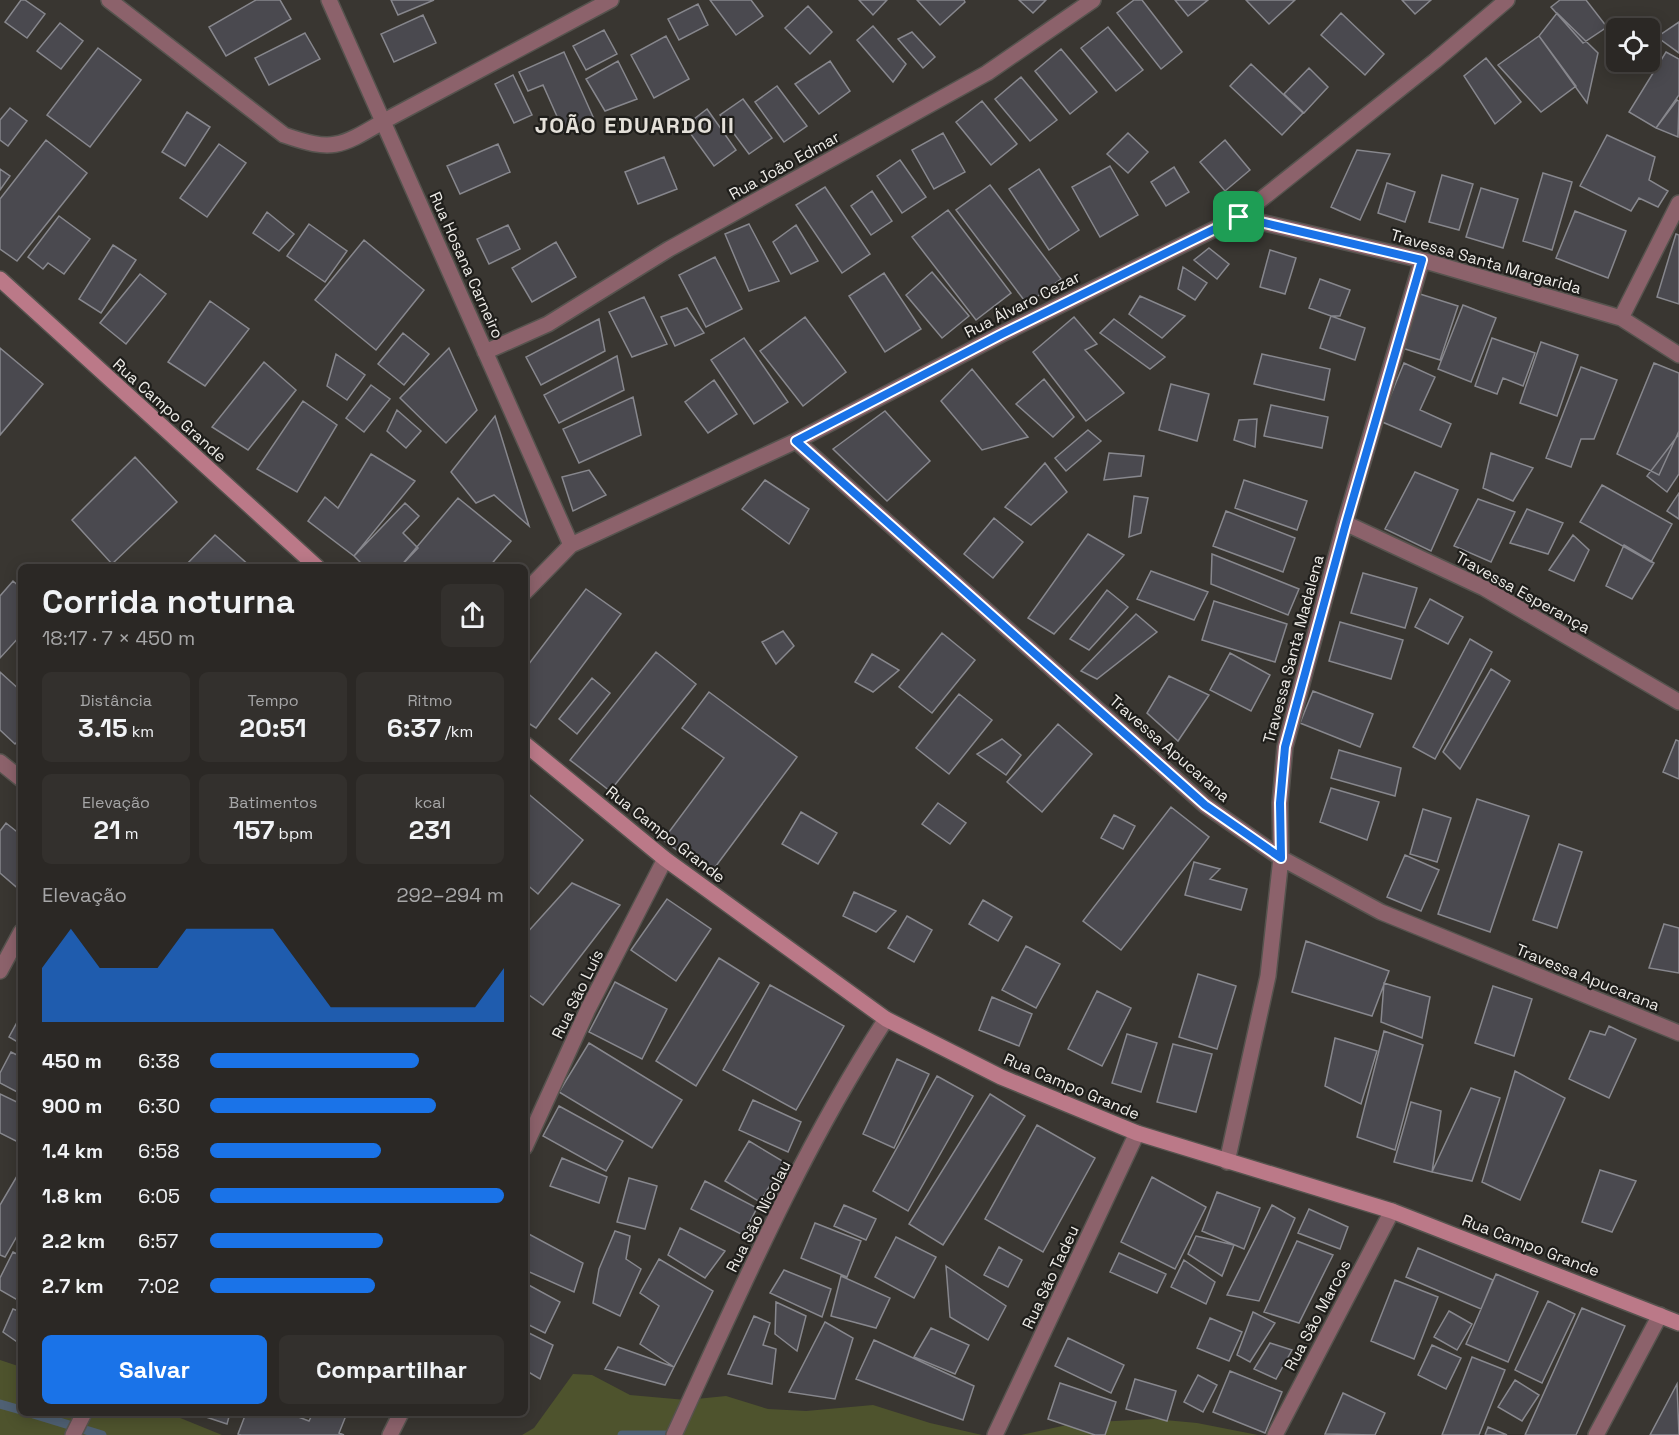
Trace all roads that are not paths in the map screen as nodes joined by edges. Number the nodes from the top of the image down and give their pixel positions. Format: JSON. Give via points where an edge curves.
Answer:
{"nodes":[{"id":1,"x":109,"y":0,"type":"edge"},
{"id":2,"x":329,"y":0,"type":"edge"},
{"id":3,"x":611,"y":0,"type":"edge"},
{"id":4,"x":1093,"y":0,"type":"edge"},
{"id":5,"x":1507,"y":0,"type":"edge"},
{"id":6,"x":384,"y":121,"type":"junction"},
{"id":7,"x":1679,"y":202,"type":"edge"},
{"id":8,"x":1239,"y":217,"type":"junction"},
{"id":9,"x":1422,"y":260,"type":"junction"},
{"id":10,"x":0,"y":279,"type":"edge"},
{"id":11,"x":1621,"y":318,"type":"junction"},
{"id":12,"x":485,"y":352,"type":"junction"},
{"id":13,"x":1679,"y":355,"type":"edge"},
{"id":14,"x":796,"y":441,"type":"junction"},
{"id":15,"x":1346,"y":523,"type":"junction"},
{"id":16,"x":571,"y":545,"type":"junction"},
{"id":17,"x":310,"y":564,"type":"edge"},
{"id":18,"x":528,"y":589,"type":"edge"},
{"id":19,"x":1679,"y":702,"type":"edge"},
{"id":20,"x":528,"y":746,"type":"edge"},
{"id":21,"x":0,"y":762,"type":"edge"},
{"id":22,"x":18,"y":777,"type":"edge"},
{"id":23,"x":1281,"y":858,"type":"junction"},
{"id":24,"x":665,"y":859,"type":"junction"},
{"id":25,"x":18,"y":937,"type":"edge"},
{"id":26,"x":0,"y":970,"type":"edge"},
{"id":27,"x":886,"y":1019,"type":"junction"},
{"id":28,"x":1679,"y":1033,"type":"edge"},
{"id":29,"x":1137,"y":1133,"type":"junction"},
{"id":30,"x":528,"y":1140,"type":"edge"},
{"id":31,"x":1227,"y":1162,"type":"junction"},
{"id":32,"x":1392,"y":1211,"type":"junction"},
{"id":33,"x":1660,"y":1315,"type":"junction"},
{"id":34,"x":1679,"y":1323,"type":"edge"},
{"id":35,"x":82,"y":1416,"type":"edge"},
{"id":36,"x":400,"y":1416,"type":"edge"},
{"id":37,"x":1278,"y":1429,"type":"edge"},
{"id":38,"x":73,"y":1435,"type":"edge"},
{"id":39,"x":390,"y":1435,"type":"edge"},
{"id":40,"x":674,"y":1435,"type":"edge"},
{"id":41,"x":995,"y":1435,"type":"edge"},
{"id":42,"x":1596,"y":1435,"type":"edge"}],
"edges":[{"from":1,"to":6,"type":"street","via":[[284,135],[316,146],[349,142]]},
{"from":2,"to":6,"type":"street","name":"Rua Hosana Carneiro"},
{"from":3,"to":6,"type":"street"},
{"from":4,"to":12,"type":"street","name":"Rua João Edmar","via":[[987,73],[669,249],[548,324]]},
{"from":5,"to":8,"type":"street","name":"Rua Álvaro Cezar"},
{"from":6,"to":12,"type":"street","name":"Rua Hosana Carneiro"},
{"from":7,"to":11,"type":"street"},
{"from":8,"to":9,"type":"street","name":"Travessa Santa Margarida"},
{"from":8,"to":14,"type":"street","name":"Rua Álvaro Cezar"},
{"from":9,"to":11,"type":"street","name":"Travessa Santa Margarida"},
{"from":9,"to":15,"type":"street","name":"Travessa Santa Madalena"},
{"from":10,"to":17,"type":"street","name":"Rua Campo Grande"},
{"from":11,"to":13,"type":"street","name":"Travessa Santa Margarida"},
{"from":12,"to":16,"type":"street","name":"Rua Hosana Carneiro"},
{"from":14,"to":16,"type":"street","name":"Rua Álvaro Cezar"},
{"from":14,"to":23,"type":"street","name":"Travessa Apucarana","via":[[1205,805]]},
{"from":15,"to":19,"type":"street","name":"Travessa Esperança","via":[[1484,588]]},
{"from":15,"to":23,"type":"street","name":"Travessa Santa Madalena","via":[[1285,747]]},
{"from":16,"to":18,"type":"street","name":"Rua Álvaro Cezar"},
{"from":20,"to":24,"type":"street","name":"Rua Campo Grande"},
{"from":21,"to":22,"type":"street"},
{"from":23,"to":28,"type":"street","name":"Travessa Apucarana","via":[[1381,912]]},
{"from":23,"to":31,"type":"street","name":"Travessa Santa Madalena","via":[[1268,976]]},
{"from":24,"to":27,"type":"street","name":"Rua Campo Grande"},
{"from":24,"to":30,"type":"street","name":"Rua São Luís","via":[[588,1009]]},
{"from":25,"to":26,"type":"street"},
{"from":27,"to":29,"type":"street","name":"Rua Campo Grande","via":[[1001,1077]]},
{"from":27,"to":40,"type":"street","name":"Rua São Nicolau","via":[[845,1082]]},
{"from":29,"to":31,"type":"street","name":"Rua Campo Grande"},
{"from":29,"to":41,"type":"street","name":"Rua São Tadeu"},
{"from":31,"to":32,"type":"street","name":"Rua Campo Grande"},
{"from":32,"to":33,"type":"street","name":"Rua Campo Grande"},
{"from":32,"to":37,"type":"street","name":"Rua São Marcos"},
{"from":33,"to":34,"type":"street","name":"Rua Campo Grande"},
{"from":33,"to":42,"type":"street"},
{"from":35,"to":38,"type":"street"},
{"from":36,"to":39,"type":"street"}]}
